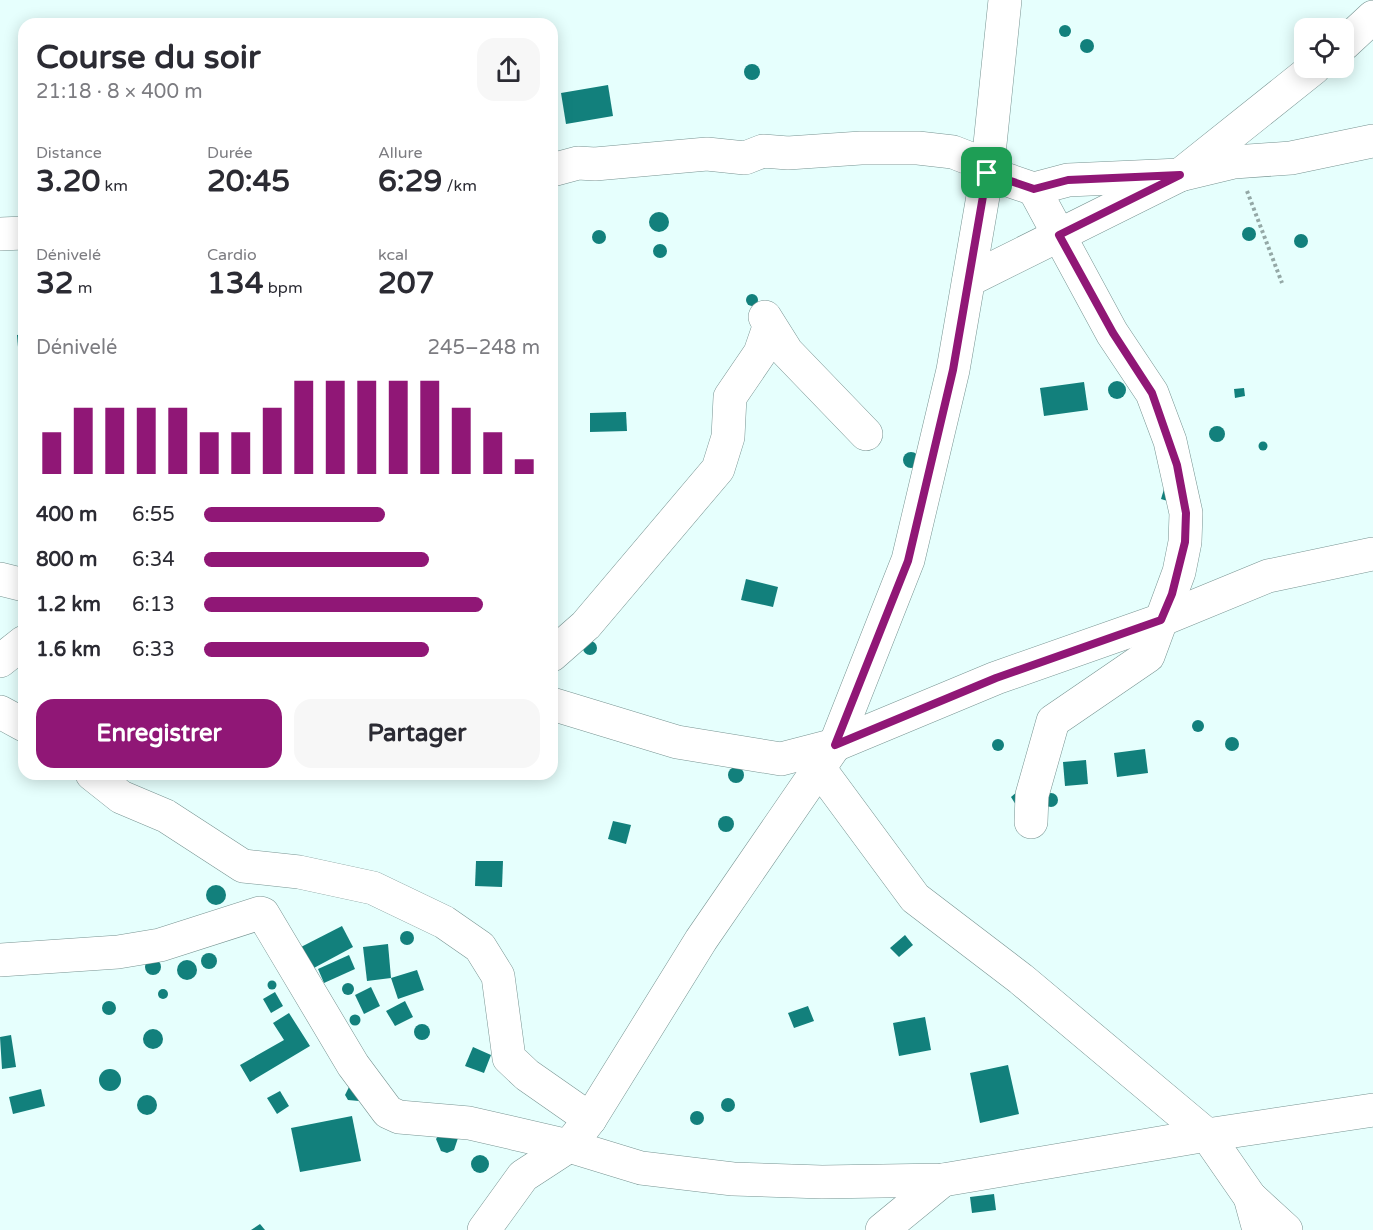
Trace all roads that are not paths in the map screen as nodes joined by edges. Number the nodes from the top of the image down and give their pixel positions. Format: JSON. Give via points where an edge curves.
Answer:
{"nodes":[{"id":1,"x":1005,"y":0,"type":"edge"},
{"id":2,"x":1373,"y":17,"type":"edge"},
{"id":3,"x":1354,"y":35,"type":"edge"},
{"id":4,"x":1301,"y":78,"type":"edge"},
{"id":5,"x":1373,"y":141,"type":"edge"},
{"id":6,"x":558,"y":168,"type":"edge"},
{"id":7,"x":987,"y":173,"type":"junction"},
{"id":8,"x":1180,"y":175,"type":"junction"},
{"id":9,"x":1034,"y":189,"type":"junction"},
{"id":10,"x":18,"y":233,"type":"edge"},
{"id":11,"x":0,"y":234,"type":"edge"},
{"id":12,"x":1059,"y":235,"type":"junction"},
{"id":13,"x":969,"y":280,"type":"junction"},
{"id":14,"x":866,"y":434,"type":"dead end"},
{"id":15,"x":1373,"y":554,"type":"edge"},
{"id":16,"x":0,"y":579,"type":"edge"},
{"id":17,"x":18,"y":584,"type":"edge"},
{"id":18,"x":1161,"y":620,"type":"junction"},
{"id":19,"x":18,"y":647,"type":"edge"},
{"id":20,"x":558,"y":649,"type":"edge"},
{"id":21,"x":0,"y":661,"type":"edge"},
{"id":22,"x":558,"y":706,"type":"edge"},
{"id":23,"x":0,"y":712,"type":"edge"},
{"id":24,"x":18,"y":722,"type":"edge"},
{"id":25,"x":827,"y":756,"type":"junction"},
{"id":26,"x":100,"y":780,"type":"edge"},
{"id":27,"x":1031,"y":822,"type":"dead end"},
{"id":28,"x":0,"y":960,"type":"edge"},
{"id":29,"x":1373,"y":1110,"type":"edge"},
{"id":30,"x":590,"y":1119,"type":"junction"},
{"id":31,"x":1207,"y":1135,"type":"junction"},
{"id":32,"x":569,"y":1146,"type":"junction"},
{"id":33,"x":943,"y":1180,"type":"junction"},
{"id":34,"x":1250,"y":1197,"type":"junction"},
{"id":35,"x":484,"y":1230,"type":"edge"},
{"id":36,"x":882,"y":1230,"type":"edge"},
{"id":37,"x":1258,"y":1230,"type":"edge"},
{"id":38,"x":1286,"y":1230,"type":"edge"}],
"edges":[{"from":1,"to":7,"type":"street"},
{"from":2,"to":3,"type":"street"},
{"from":4,"to":8,"type":"street"},
{"from":5,"to":8,"type":"street","via":[[1291,158],[1234,162]]},
{"from":6,"to":7,"type":"street","via":[[578,163],[707,154],[745,158],[763,151],[788,153],[861,147],[954,152],[971,159]]},
{"from":7,"to":9,"type":"street"},
{"from":7,"to":13,"type":"street"},
{"from":8,"to":9,"type":"street","via":[[1068,180]]},
{"from":8,"to":12,"type":"street"},
{"from":9,"to":12,"type":"street"},
{"from":10,"to":11,"type":"street"},
{"from":12,"to":13,"type":"street"},
{"from":12,"to":18,"type":"street","via":[[1113,333],[1152,393],[1177,465],[1186,513],[1185,542]]},
{"from":13,"to":25,"type":"street","via":[[953,370],[908,561]]},
{"from":14,"to":20,"type":"street","via":[[787,351],[767,322],[759,352],[730,397],[728,437],[718,469],[600,610]]},
{"from":15,"to":18,"type":"street","via":[[1268,576]]},
{"from":16,"to":17,"type":"street"},
{"from":18,"to":25,"type":"street","via":[[996,678]]},
{"from":18,"to":27,"type":"street","via":[[1148,656],[1053,721],[1032,795]]},
{"from":19,"to":21,"type":"street"},
{"from":22,"to":25,"type":"street","via":[[677,742],[781,759]]},
{"from":23,"to":24,"type":"street"},
{"from":25,"to":30,"type":"street","via":[[701,940]]},
{"from":25,"to":31,"type":"street","via":[[915,898],[1021,979]]},
{"from":26,"to":30,"type":"street","via":[[121,797],[166,816],[243,866],[299,872],[373,888],[444,922],[480,947],[498,976],[509,1058]]},
{"from":28,"to":32,"type":"street","via":[[118,952],[160,945],[260,913],[353,1065],[388,1112],[399,1117],[469,1123]]},
{"from":29,"to":31,"type":"street"},
{"from":30,"to":32,"type":"street"},
{"from":31,"to":33,"type":"street"},
{"from":31,"to":34,"type":"street"},
{"from":32,"to":33,"type":"street","via":[[641,1168],[691,1176],[822,1182]]},
{"from":32,"to":35,"type":"street","via":[[523,1176]]},
{"from":33,"to":36,"type":"street"},
{"from":34,"to":37,"type":"street"},
{"from":34,"to":38,"type":"street"}]}
